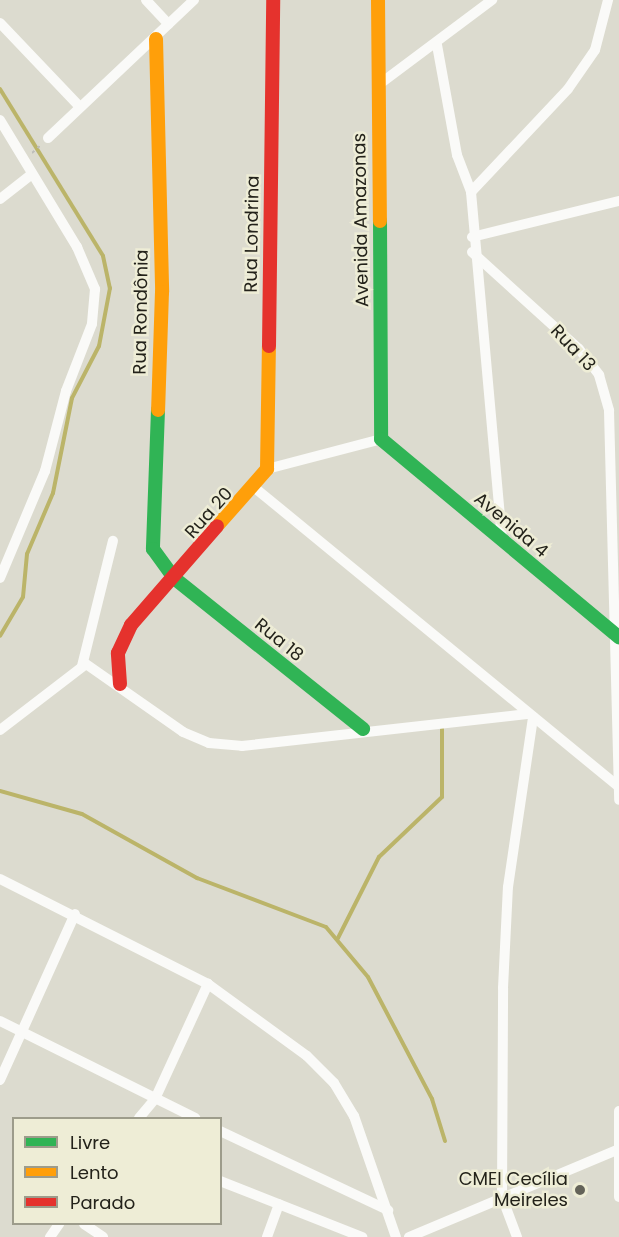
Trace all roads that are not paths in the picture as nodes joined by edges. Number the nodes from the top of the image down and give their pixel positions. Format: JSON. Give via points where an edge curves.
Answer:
{"nodes":[{"id":1,"x":146,"y":0,"type":"edge"},
{"id":2,"x":194,"y":0,"type":"edge"},
{"id":3,"x":273,"y":0,"type":"edge"},
{"id":4,"x":378,"y":0,"type":"edge"},
{"id":5,"x":492,"y":0,"type":"edge"},
{"id":6,"x":608,"y":0,"type":"edge"},
{"id":7,"x":0,"y":23,"type":"edge"},
{"id":8,"x":168,"y":24,"type":"junction"},
{"id":9,"x":156,"y":39,"type":"junction"},
{"id":10,"x":437,"y":45,"type":"junction"},
{"id":11,"x":377,"y":86,"type":"junction"},
{"id":12,"x":80,"y":107,"type":"junction"},
{"id":13,"x":0,"y":120,"type":"edge"},
{"id":14,"x":48,"y":138,"type":"road end"},
{"id":15,"x":31,"y":175,"type":"junction"},
{"id":16,"x":471,"y":192,"type":"junction"},
{"id":17,"x":0,"y":199,"type":"edge"},
{"id":18,"x":619,"y":201,"type":"edge"},
{"id":19,"x":472,"y":237,"type":"junction"},
{"id":20,"x":472,"y":252,"type":"junction"},
{"id":21,"x":381,"y":439,"type":"junction"},
{"id":22,"x":267,"y":469,"type":"junction"},
{"id":23,"x":255,"y":488,"type":"junction"},
{"id":24,"x":114,"y":541,"type":"dead end"},
{"id":25,"x":502,"y":542,"type":"junction"},
{"id":26,"x":0,"y":578,"type":"edge"},
{"id":27,"x":174,"y":578,"type":"junction"},
{"id":28,"x":617,"y":635,"type":"edge"},
{"id":29,"x":87,"y":665,"type":"junction"},
{"id":30,"x":120,"y":684,"type":"junction"},
{"id":31,"x":531,"y":715,"type":"junction"},
{"id":32,"x":363,"y":729,"type":"junction"},
{"id":33,"x":0,"y":730,"type":"edge"},
{"id":34,"x":619,"y":787,"type":"edge"},
{"id":35,"x":619,"y":800,"type":"edge"},
{"id":36,"x":0,"y":879,"type":"edge"},
{"id":37,"x":75,"y":914,"type":"junction"},
{"id":38,"x":208,"y":984,"type":"junction"},
{"id":39,"x":0,"y":1021,"type":"edge"},
{"id":40,"x":23,"y":1032,"type":"junction"},
{"id":41,"x":0,"y":1080,"type":"edge"},
{"id":42,"x":154,"y":1099,"type":"junction"},
{"id":43,"x":619,"y":1112,"type":"edge"},
{"id":44,"x":140,"y":1117,"type":"edge"},
{"id":45,"x":191,"y":1117,"type":"edge"},
{"id":46,"x":222,"y":1132,"type":"edge"},
{"id":47,"x":617,"y":1150,"type":"junction"},
{"id":48,"x":222,"y":1182,"type":"edge"},
{"id":49,"x":502,"y":1197,"type":"junction"},
{"id":50,"x":619,"y":1197,"type":"edge"},
{"id":51,"x":279,"y":1204,"type":"junction"},
{"id":52,"x":388,"y":1210,"type":"junction"},
{"id":53,"x":85,"y":1225,"type":"edge"},
{"id":54,"x":103,"y":1237,"type":"edge"},
{"id":55,"x":267,"y":1237,"type":"edge"},
{"id":56,"x":362,"y":1237,"type":"edge"},
{"id":57,"x":396,"y":1237,"type":"edge"},
{"id":58,"x":409,"y":1237,"type":"edge"},
{"id":59,"x":517,"y":1237,"type":"edge"}],
"edges":[{"from":1,"to":8,"type":"street"},
{"from":2,"to":8,"type":"street"},
{"from":3,"to":22,"type":"street","name":"Rua Londrina"},
{"from":4,"to":11,"type":"street","name":"Avenida Amazonas"},
{"from":5,"to":10,"type":"street"},
{"from":6,"to":16,"type":"street","via":[[596,50],[568,89]]},
{"from":7,"to":12,"type":"street"},
{"from":8,"to":9,"type":"street"},
{"from":9,"to":12,"type":"street"},
{"from":9,"to":27,"type":"street","name":"Rua Rondônia","via":[[162,292],[150,534],[153,549]]},
{"from":10,"to":11,"type":"street"},
{"from":10,"to":16,"type":"street","via":[[457,154]]},
{"from":11,"to":21,"type":"street","name":"Avenida Amazonas"},
{"from":12,"to":14,"type":"street"},
{"from":13,"to":15,"type":"street"},
{"from":15,"to":17,"type":"street"},
{"from":15,"to":26,"type":"street","via":[[77,247],[95,289],[92,324],[66,391],[45,471]]},
{"from":16,"to":19,"type":"street"},
{"from":18,"to":19,"type":"street"},
{"from":19,"to":20,"type":"street"},
{"from":20,"to":25,"type":"street"},
{"from":20,"to":28,"type":"street","name":"Rua 13","via":[[579,349],[599,375],[609,411]]},
{"from":21,"to":22,"type":"street"},
{"from":21,"to":25,"type":"street","name":"Avenida 4"},
{"from":22,"to":23,"type":"street","name":"Rua 20"},
{"from":23,"to":27,"type":"street","name":"Rua 20"},
{"from":23,"to":31,"type":"street"},
{"from":24,"to":29,"type":"street"},
{"from":25,"to":28,"type":"street","name":"Avenida 4"},
{"from":27,"to":30,"type":"street","name":"Rua 20","via":[[122,639]]},
{"from":27,"to":32,"type":"street","name":"Rua 18"},
{"from":28,"to":34,"type":"street","name":"Rua 13"},
{"from":29,"to":30,"type":"street"},
{"from":29,"to":33,"type":"street"},
{"from":30,"to":32,"type":"street","via":[[183,732],[209,743],[242,746]]},
{"from":31,"to":32,"type":"street"},
{"from":31,"to":34,"type":"street"},
{"from":31,"to":49,"type":"street","via":[[508,887]]},
{"from":34,"to":35,"type":"street","name":"Rua 13"},
{"from":36,"to":37,"type":"street"},
{"from":37,"to":38,"type":"street"},
{"from":37,"to":40,"type":"street"},
{"from":38,"to":42,"type":"street"},
{"from":38,"to":52,"type":"street","via":[[307,1056],[334,1083],[354,1116]]},
{"from":39,"to":40,"type":"street"},
{"from":40,"to":41,"type":"street"},
{"from":40,"to":42,"type":"street"},
{"from":42,"to":44,"type":"street"},
{"from":42,"to":45,"type":"street"},
{"from":43,"to":47,"type":"street"},
{"from":46,"to":52,"type":"street"},
{"from":47,"to":49,"type":"street"},
{"from":47,"to":50,"type":"street"},
{"from":48,"to":51,"type":"street"},
{"from":49,"to":58,"type":"street"},
{"from":49,"to":59,"type":"street"},
{"from":51,"to":55,"type":"street"},
{"from":51,"to":56,"type":"street"},
{"from":52,"to":57,"type":"street"},
{"from":53,"to":54,"type":"street"}]}
